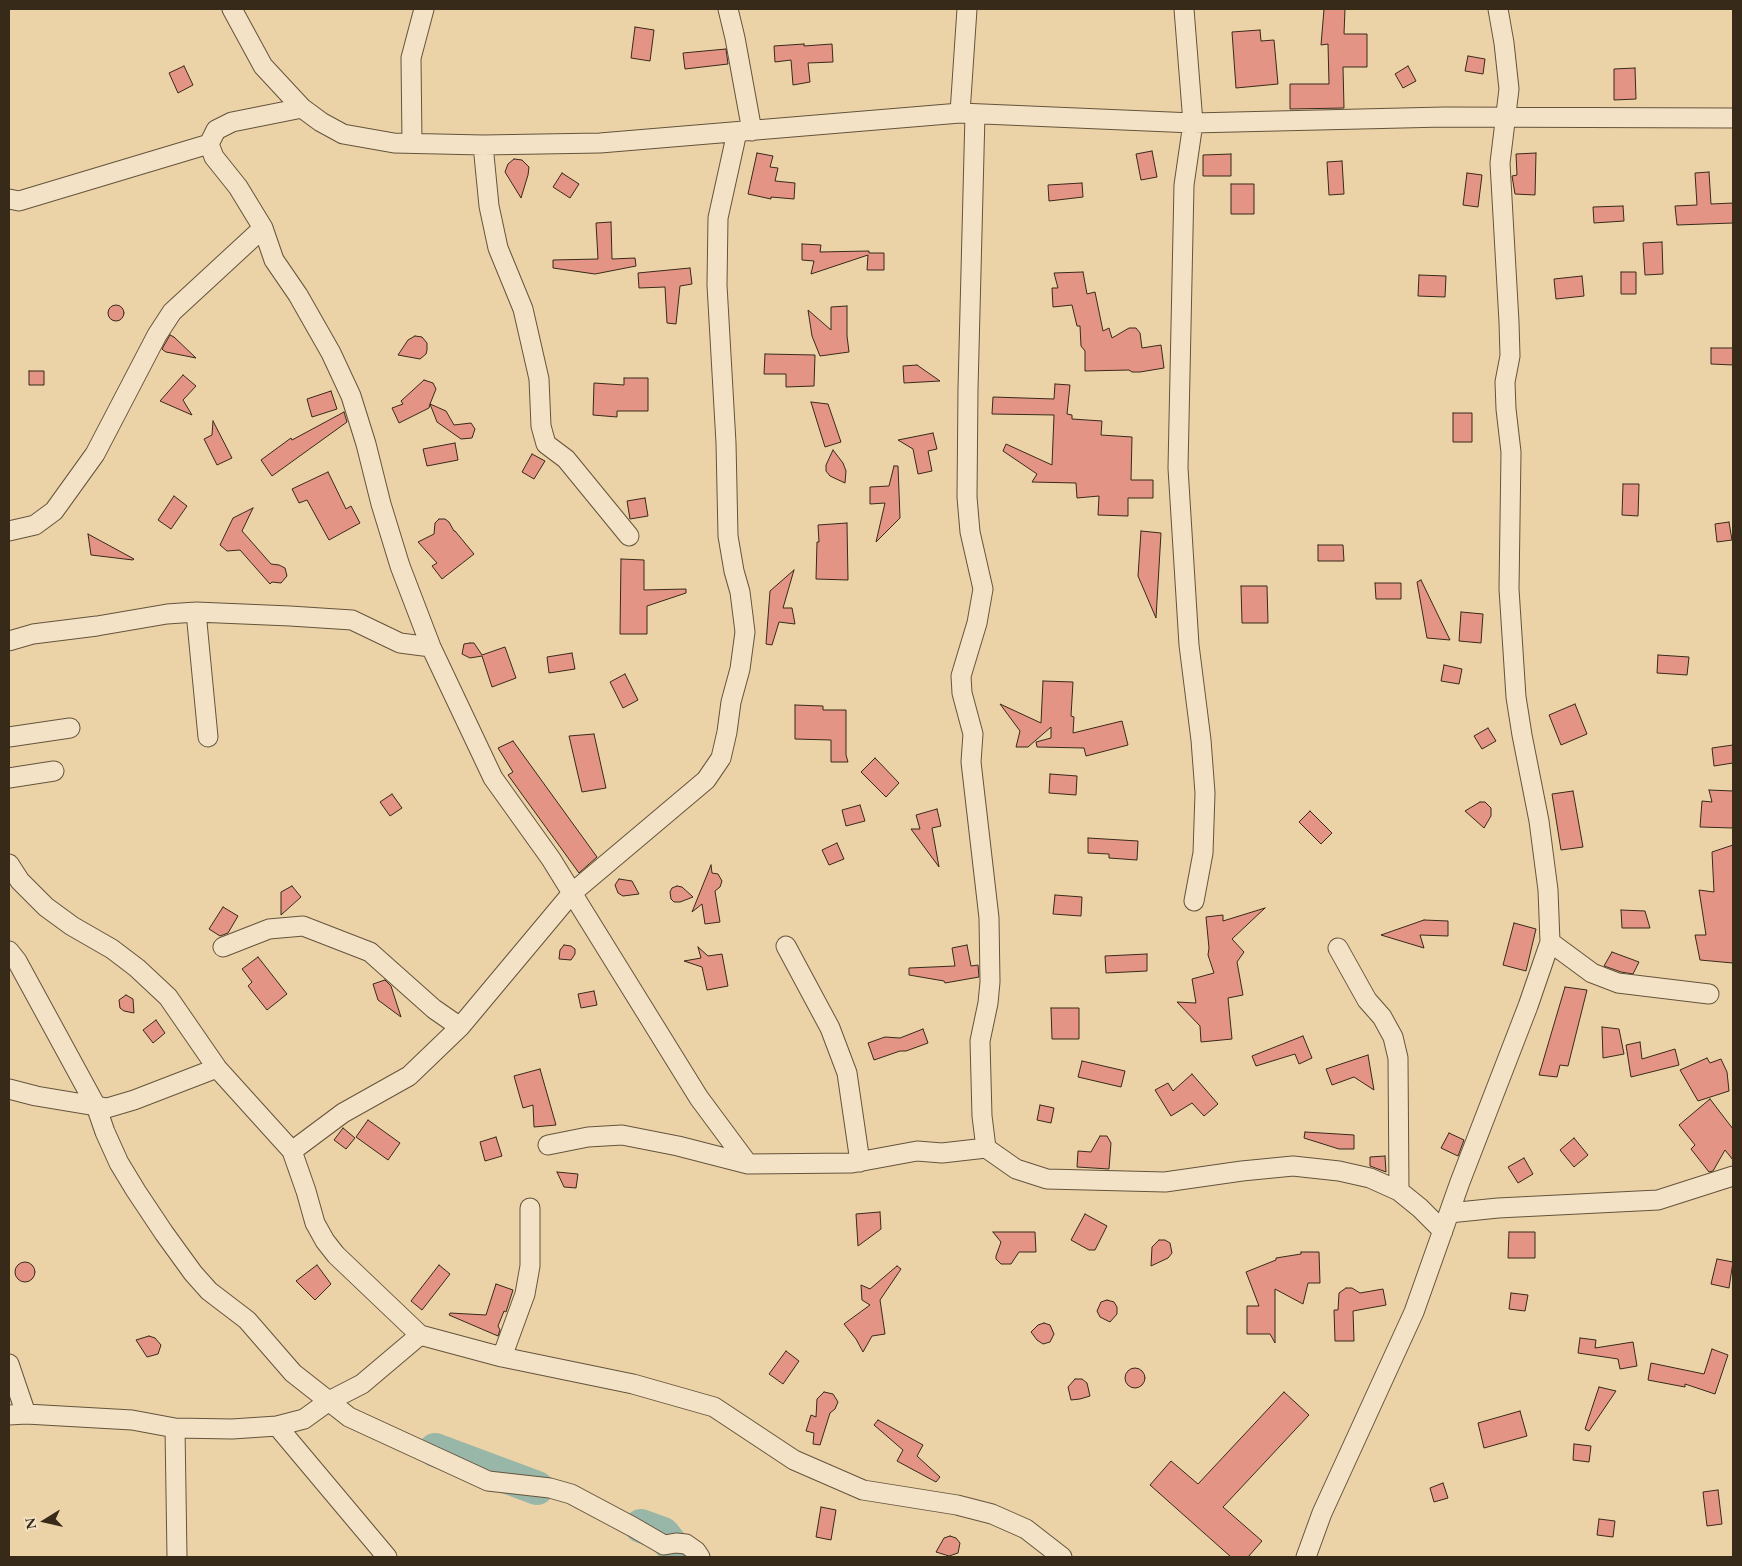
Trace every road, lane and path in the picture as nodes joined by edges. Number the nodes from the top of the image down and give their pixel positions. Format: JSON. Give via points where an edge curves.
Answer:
{"nodes":[{"id":1,"x":232,"y":9,"type":"edge"},
{"id":2,"x":424,"y":9,"type":"edge"},
{"id":3,"x":728,"y":9,"type":"edge"},
{"id":4,"x":967,"y":9,"type":"edge"},
{"id":5,"x":1184,"y":9,"type":"edge"},
{"id":6,"x":1498,"y":9,"type":"edge"},
{"id":7,"x":302,"y":108,"type":"junction"},
{"id":8,"x":968,"y":113,"type":"junction"},
{"id":9,"x":1506,"y":118,"type":"junction"},
{"id":10,"x":1733,"y":118,"type":"edge"},
{"id":11,"x":1193,"y":123,"type":"junction"},
{"id":12,"x":744,"y":131,"type":"junction"},
{"id":13,"x":412,"y":143,"type":"junction"},
{"id":14,"x":209,"y":144,"type":"junction"},
{"id":15,"x":483,"y":145,"type":"junction"},
{"id":16,"x":9,"y":199,"type":"edge"},
{"id":17,"x":263,"y":228,"type":"junction"},
{"id":18,"x":12,"y":526,"type":"edge"},
{"id":19,"x":629,"y":536,"type":"dead end"},
{"id":20,"x":196,"y":612,"type":"junction"},
{"id":21,"x":9,"y":641,"type":"edge"},
{"id":22,"x":431,"y":648,"type":"junction"},
{"id":23,"x":70,"y":728,"type":"dead end"},
{"id":24,"x":208,"y":736,"type":"dead end"},
{"id":25,"x":9,"y":737,"type":"edge"},
{"id":26,"x":54,"y":771,"type":"dead end"},
{"id":27,"x":9,"y":778,"type":"edge"},
{"id":28,"x":9,"y":864,"type":"edge"},
{"id":29,"x":572,"y":892,"type":"junction"},
{"id":30,"x":1194,"y":901,"type":"dead end"},
{"id":31,"x":1550,"y":942,"type":"junction"},
{"id":32,"x":786,"y":946,"type":"dead end"},
{"id":33,"x":223,"y":947,"type":"dead end"},
{"id":34,"x":1338,"y":948,"type":"dead end"},
{"id":35,"x":9,"y":951,"type":"edge"},
{"id":36,"x":1709,"y":994,"type":"dead end"},
{"id":37,"x":460,"y":1027,"type":"junction"},
{"id":38,"x":217,"y":1068,"type":"junction"},
{"id":39,"x":9,"y":1089,"type":"edge"},
{"id":40,"x":96,"y":1106,"type":"junction"},
{"id":41,"x":548,"y":1145,"type":"dead end"},
{"id":42,"x":986,"y":1148,"type":"junction"},
{"id":43,"x":292,"y":1151,"type":"junction"},
{"id":44,"x":860,"y":1162,"type":"junction"},
{"id":45,"x":748,"y":1164,"type":"junction"},
{"id":46,"x":1733,"y":1176,"type":"edge"},
{"id":47,"x":1400,"y":1191,"type":"junction"},
{"id":48,"x":530,"y":1208,"type":"dead end"},
{"id":49,"x":1449,"y":1213,"type":"junction"},
{"id":50,"x":1443,"y":1231,"type":"junction"},
{"id":51,"x":420,"y":1335,"type":"junction"},
{"id":52,"x":502,"y":1357,"type":"junction"},
{"id":53,"x":9,"y":1364,"type":"edge"},
{"id":54,"x":329,"y":1401,"type":"junction"},
{"id":55,"x":18,"y":1414,"type":"edge"},
{"id":56,"x":277,"y":1426,"type":"junction"},
{"id":57,"x":175,"y":1428,"type":"junction"},
{"id":58,"x":177,"y":1557,"type":"edge"},
{"id":59,"x":387,"y":1557,"type":"edge"},
{"id":60,"x":700,"y":1557,"type":"edge"},
{"id":61,"x":1062,"y":1557,"type":"edge"},
{"id":62,"x":1306,"y":1557,"type":"edge"}],
"edges":[{"from":1,"to":7,"type":"street","via":[[263,66]]},
{"from":2,"to":13,"type":"street","via":[[411,58]]},
{"from":3,"to":12,"type":"street","via":[[735,38]]},
{"from":4,"to":8,"type":"street"},
{"from":5,"to":11,"type":"street"},
{"from":6,"to":9,"type":"street","via":[[1509,89]]},
{"from":7,"to":13,"type":"street","via":[[343,134]]},
{"from":7,"to":14,"type":"street","via":[[232,122],[216,130]]},
{"from":8,"to":11,"type":"street"},
{"from":8,"to":12,"type":"street"},
{"from":8,"to":42,"type":"street","via":[[967,497],[970,532],[983,589],[977,623],[961,676],[973,734],[971,762],[988,918],[990,982],[980,1041]]},
{"from":9,"to":10,"type":"street"},
{"from":9,"to":11,"type":"street"},
{"from":9,"to":31,"type":"street","via":[[1500,163],[1510,356],[1506,382],[1511,452],[1509,589],[1516,697],[1539,820],[1548,890]]},
{"from":11,"to":30,"type":"street","via":[[1184,185],[1178,468],[1189,645],[1205,793],[1203,853]]},
{"from":12,"to":15,"type":"street","via":[[600,143]]},
{"from":12,"to":29,"type":"street","via":[[718,218],[717,285],[728,536],[745,632],[727,732],[721,758],[706,780]]},
{"from":13,"to":15,"type":"street"},
{"from":14,"to":16,"type":"street","via":[[19,201]]},
{"from":14,"to":17,"type":"street","via":[[214,157],[238,187]]},
{"from":15,"to":19,"type":"street","via":[[489,206],[498,248],[523,309],[539,379],[541,426],[546,444],[566,459]]},
{"from":17,"to":18,"type":"street","via":[[172,312],[95,454],[54,511],[35,525]]},
{"from":17,"to":22,"type":"street","via":[[274,260],[331,353],[350,396],[400,566]]},
{"from":20,"to":21,"type":"street","via":[[33,634]]},
{"from":20,"to":22,"type":"street","via":[[352,620],[400,643]]},
{"from":20,"to":24,"type":"street"},
{"from":22,"to":29,"type":"street","via":[[493,778]]},
{"from":23,"to":25,"type":"street"},
{"from":26,"to":27,"type":"street"},
{"from":28,"to":38,"type":"street","via":[[20,881],[46,907],[112,949],[168,997]]},
{"from":29,"to":37,"type":"street"},
{"from":29,"to":45,"type":"street","via":[[699,1098]]},
{"from":31,"to":36,"type":"street","via":[[1592,973],[1618,984]]},
{"from":31,"to":49,"type":"street"},
{"from":32,"to":44,"type":"street","via":[[830,1028],[847,1073]]},
{"from":33,"to":37,"type":"street","via":[[269,929],[303,926],[370,952],[434,1009]]},
{"from":34,"to":47,"type":"street","via":[[1367,1000],[1393,1037],[1398,1058]]},
{"from":35,"to":40,"type":"street"},
{"from":37,"to":43,"type":"street","via":[[409,1076],[343,1113]]},
{"from":38,"to":40,"type":"street","via":[[134,1100],[107,1108]]},
{"from":38,"to":43,"type":"street"},
{"from":39,"to":40,"type":"street"},
{"from":40,"to":54,"type":"street","via":[[119,1163],[193,1273],[209,1291],[247,1320],[293,1373]]},
{"from":41,"to":45,"type":"street","via":[[588,1137],[622,1135]]},
{"from":42,"to":44,"type":"street","via":[[942,1153],[917,1151]]},
{"from":42,"to":47,"type":"street","via":[[1016,1169],[1047,1179],[1165,1182],[1293,1166],[1357,1174]]},
{"from":43,"to":51,"type":"street","via":[[315,1223],[325,1241]]},
{"from":44,"to":45,"type":"street"},
{"from":46,"to":49,"type":"street","via":[[1658,1200]]},
{"from":47,"to":50,"type":"street"},
{"from":48,"to":52,"type":"street","via":[[530,1266],[525,1294]]},
{"from":49,"to":50,"type":"street"},
{"from":50,"to":62,"type":"street","via":[[1414,1312],[1322,1513]]},
{"from":51,"to":52,"type":"street"},
{"from":51,"to":54,"type":"street","via":[[362,1384]]},
{"from":52,"to":61,"type":"street","via":[[633,1384],[714,1407],[794,1460],[863,1490],[956,1504],[992,1514],[1026,1529]]},
{"from":53,"to":55,"type":"street"},
{"from":54,"to":56,"type":"street","via":[[304,1419]]},
{"from":54,"to":60,"type":"street","via":[[349,1417],[488,1481],[550,1488],[571,1494],[664,1545],[686,1544]]},
{"from":55,"to":57,"type":"street","via":[[132,1420]]},
{"from":56,"to":57,"type":"street"},
{"from":56,"to":59,"type":"street"},
{"from":57,"to":58,"type":"street"}]}
